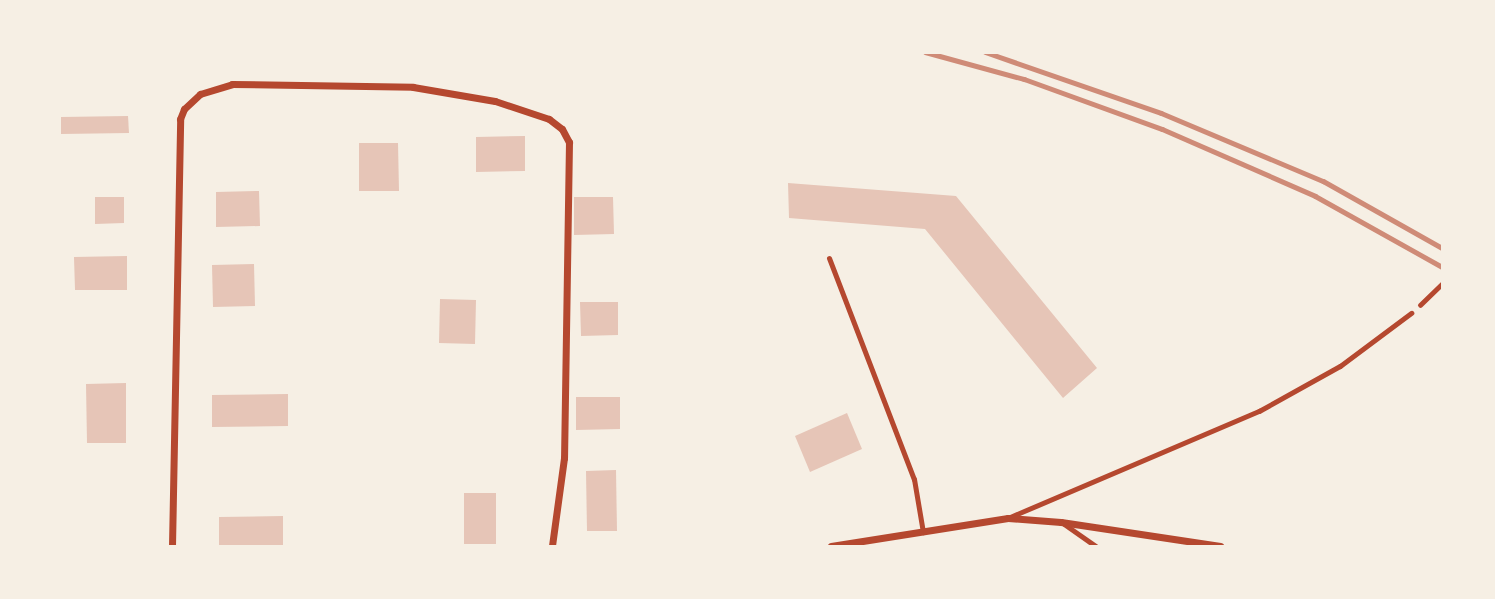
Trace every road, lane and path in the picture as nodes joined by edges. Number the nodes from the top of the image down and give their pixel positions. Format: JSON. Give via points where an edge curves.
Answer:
{"nodes":[{"id":1,"x":829,"y":258,"type":"dead end"},
{"id":2,"x":1443,"y":284,"type":"edge"},
{"id":3,"x":1411,"y":313,"type":"joint"},
{"id":4,"x":1008,"y":518,"type":"junction"},
{"id":5,"x":1061,"y":522,"type":"junction"},
{"id":6,"x":923,"y":532,"type":"junction"},
{"id":7,"x":172,"y":547,"type":"edge"},
{"id":8,"x":551,"y":547,"type":"edge"},
{"id":9,"x":831,"y":547,"type":"edge"},
{"id":10,"x":1096,"y":547,"type":"edge"},
{"id":11,"x":1220,"y":547,"type":"edge"}],
"edges":[{"from":1,"to":6,"type":"lane","via":[[915,479]]},
{"from":2,"to":3,"type":"path"},
{"from":3,"to":4,"type":"lane","via":[[1340,366],[1259,411]]},
{"from":4,"to":5,"type":"street"},
{"from":4,"to":6,"type":"street"},
{"from":5,"to":10,"type":"lane"},
{"from":5,"to":11,"type":"street"},
{"from":6,"to":9,"type":"street"},
{"from":7,"to":8,"type":"street","via":[[180,119],[184,109],[208,89],[232,84],[413,86],[495,101],[550,120],[562,129],[569,142],[564,458]]}]}
